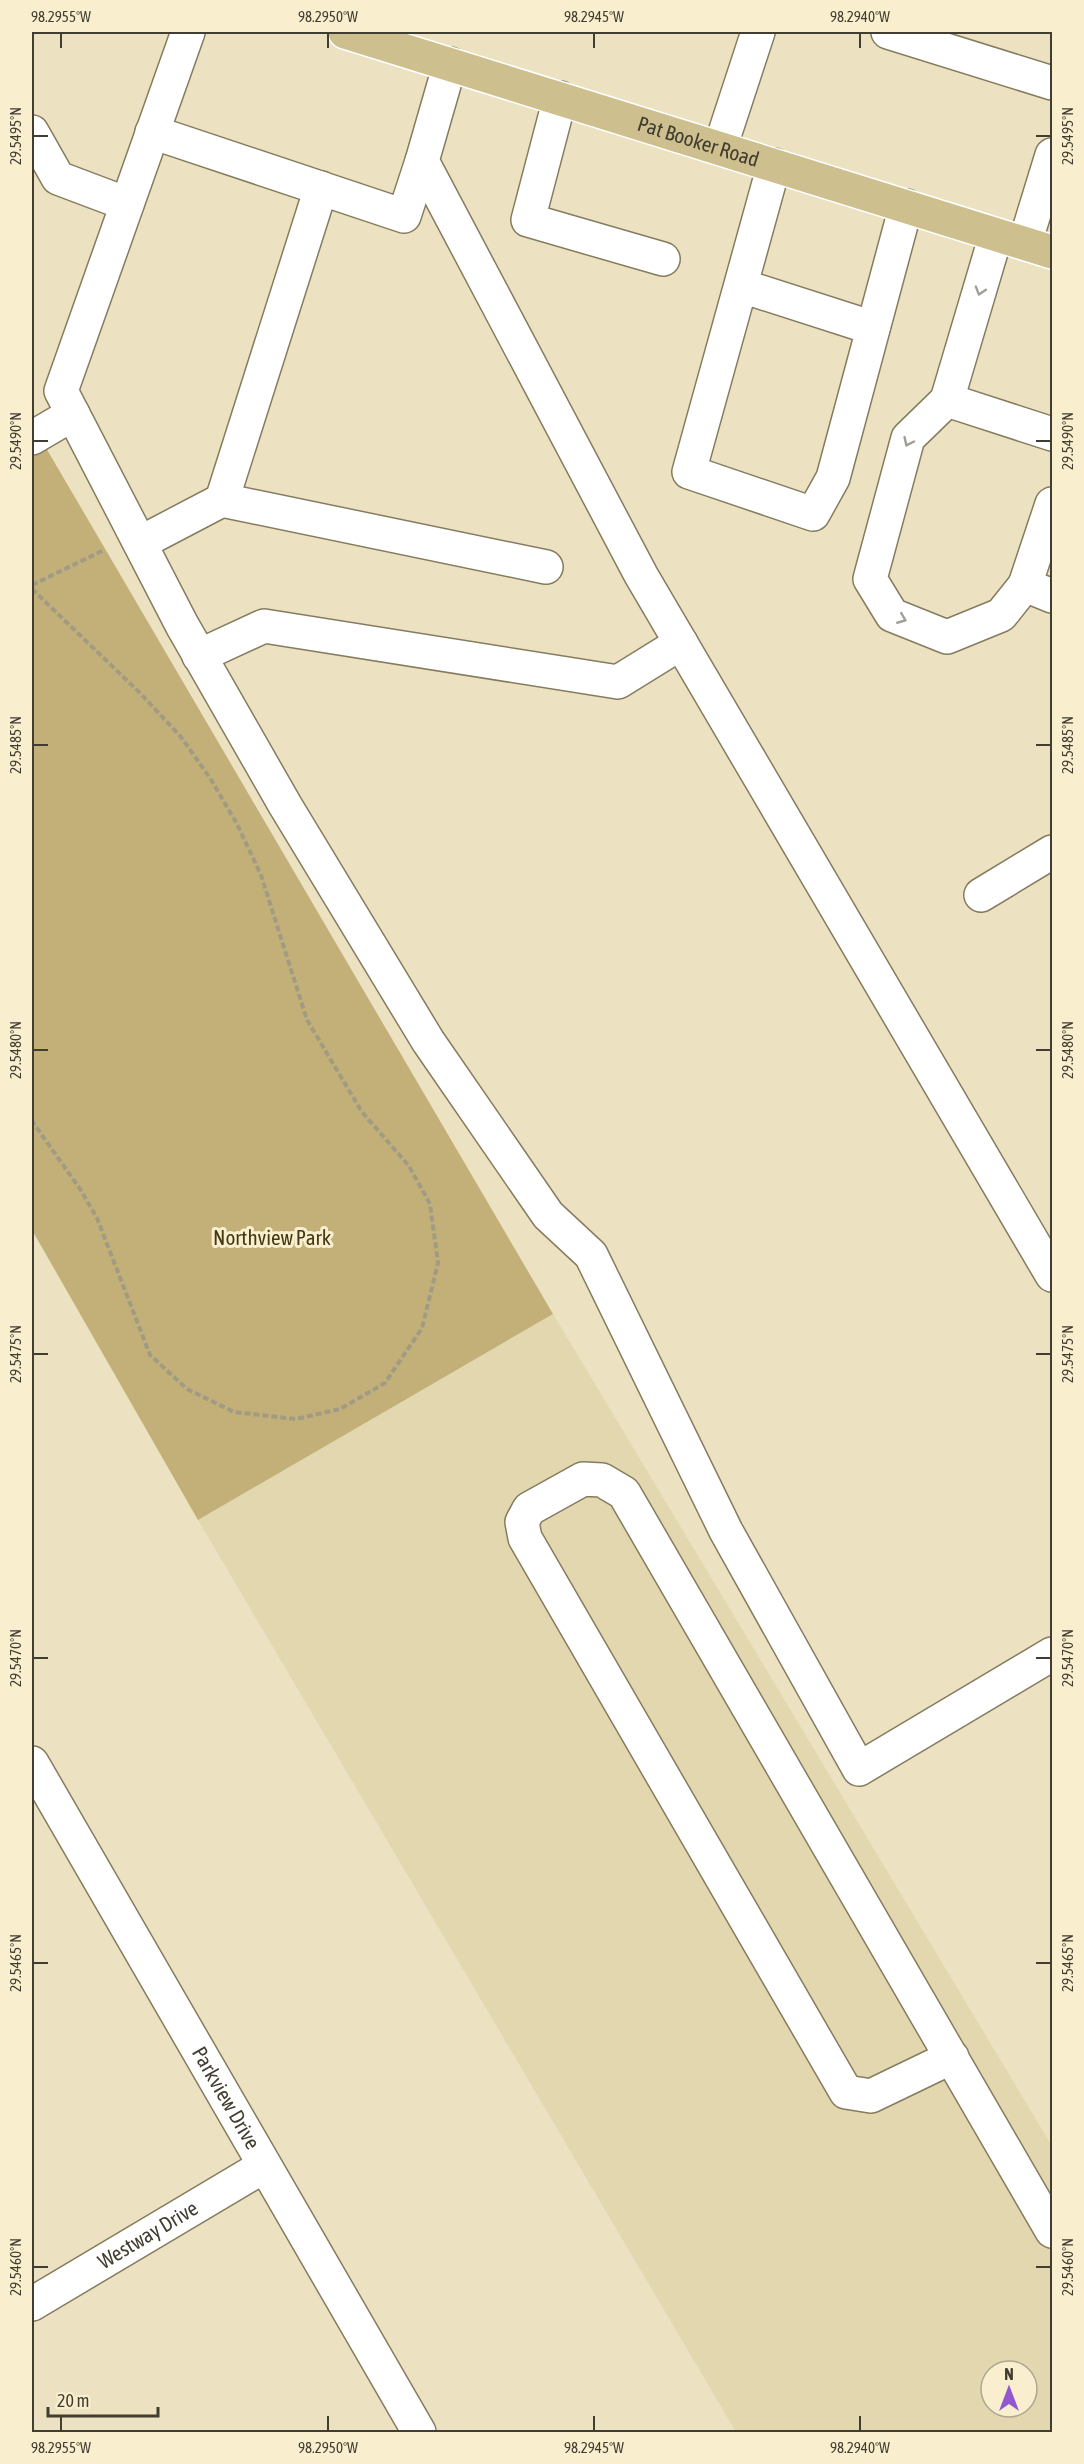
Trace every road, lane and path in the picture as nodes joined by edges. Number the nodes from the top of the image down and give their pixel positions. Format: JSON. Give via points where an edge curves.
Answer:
{"nodes":[{"id":1,"x":188,"y":32,"type":"edge"},
{"id":2,"x":345,"y":32,"type":"edge"},
{"id":3,"x":758,"y":32,"type":"edge"},
{"id":4,"x":888,"y":32,"type":"edge"},
{"id":5,"x":450,"y":64,"type":"junction"},
{"id":6,"x":1053,"y":84,"type":"edge"},
{"id":7,"x":560,"y":98,"type":"junction"},
{"id":8,"x":32,"y":132,"type":"edge"},
{"id":9,"x":152,"y":132,"type":"junction"},
{"id":10,"x":720,"y":148,"type":"junction"},
{"id":11,"x":1053,"y":155,"type":"edge"},
{"id":12,"x":422,"y":161,"type":"junction"},
{"id":13,"x":774,"y":165,"type":"junction"},
{"id":14,"x":321,"y":188,"type":"junction"},
{"id":15,"x":127,"y":204,"type":"junction"},
{"id":16,"x":906,"y":206,"type":"junction"},
{"id":17,"x":1025,"y":243,"type":"edge"},
{"id":18,"x":663,"y":259,"type":"dead end"},
{"id":19,"x":742,"y":286,"type":"junction"},
{"id":20,"x":873,"y":328,"type":"junction"},
{"id":21,"x":947,"y":400,"type":"junction"},
{"id":22,"x":73,"y":414,"type":"junction"},
{"id":23,"x":1053,"y":434,"type":"edge"},
{"id":24,"x":32,"y":438,"type":"edge"},
{"id":25,"x":222,"y":500,"type":"junction"},
{"id":26,"x":1053,"y":504,"type":"edge"},
{"id":27,"x":138,"y":539,"type":"junction"},
{"id":28,"x":546,"y":567,"type":"dead end"},
{"id":29,"x":32,"y":587,"type":"edge"},
{"id":30,"x":1039,"y":591,"type":"edge"},
{"id":31,"x":681,"y":643,"type":"junction"},
{"id":32,"x":199,"y":656,"type":"junction"},
{"id":33,"x":1053,"y":852,"type":"edge"},
{"id":34,"x":981,"y":895,"type":"dead end"},
{"id":35,"x":32,"y":1120,"type":"edge"},
{"id":36,"x":1053,"y":1275,"type":"edge"},
{"id":37,"x":1053,"y":1654,"type":"edge"},
{"id":38,"x":32,"y":1763,"type":"edge"},
{"id":39,"x":952,"y":2057,"type":"junction"},
{"id":40,"x":264,"y":2166,"type":"junction"},
{"id":41,"x":1053,"y":2231,"type":"edge"},
{"id":42,"x":32,"y":2304,"type":"edge"},
{"id":43,"x":419,"y":2433,"type":"edge"}],
"edges":[{"from":1,"to":9,"type":"street"},
{"from":2,"to":5,"type":"main road","name":"Pat Booker Road"},
{"from":3,"to":10,"type":"street"},
{"from":4,"to":6,"type":"street"},
{"from":5,"to":7,"type":"main road","name":"Pat Booker Road"},
{"from":5,"to":12,"type":"street"},
{"from":7,"to":10,"type":"main road","name":"Pat Booker Road"},
{"from":7,"to":18,"type":"street","via":[[528,219]]},
{"from":8,"to":15,"type":"street","via":[[58,178]]},
{"from":9,"to":14,"type":"street"},
{"from":9,"to":15,"type":"street"},
{"from":10,"to":13,"type":"main road","name":"Pat Booker Road"},
{"from":11,"to":17,"type":"street"},
{"from":12,"to":14,"type":"street","via":[[404,216]]},
{"from":12,"to":31,"type":"street"},
{"from":13,"to":16,"type":"main road","name":"Pat Booker Road"},
{"from":13,"to":19,"type":"street"},
{"from":14,"to":25,"type":"street"},
{"from":15,"to":22,"type":"street","via":[[61,391]]},
{"from":16,"to":17,"type":"main road","name":"Pat Booker Road"},
{"from":16,"to":20,"type":"street"},
{"from":17,"to":21,"type":"street","one_way":true},
{"from":19,"to":20,"type":"street"},
{"from":19,"to":20,"type":"street","via":[[689,472],[813,514],[833,478]]},
{"from":21,"to":23,"type":"street"},
{"from":21,"to":30,"type":"street","one_way":true,"via":[[908,438],[870,579],[892,615],[947,637],[1001,615]]},
{"from":22,"to":24,"type":"street"},
{"from":22,"to":27,"type":"street"},
{"from":25,"to":27,"type":"street"},
{"from":25,"to":28,"type":"street"},
{"from":26,"to":30,"type":"street"},
{"from":27,"to":29,"type":"path"},
{"from":27,"to":32,"type":"street"},
{"from":29,"to":35,"type":"path","via":[[181,736],[237,824],[261,875],[307,1020],[362,1112],[409,1166],[430,1204],[438,1263],[422,1328],[385,1383],[340,1409],[296,1419],[234,1412],[187,1389],[150,1355],[97,1218]]},
{"from":31,"to":32,"type":"street","via":[[618,682],[264,626]]},
{"from":31,"to":36,"type":"street"},
{"from":32,"to":37,"type":"street","via":[[428,1041],[548,1215],[591,1255],[726,1531],[859,1769]]},
{"from":33,"to":34,"type":"street"},
{"from":38,"to":40,"type":"street","name":"Parkview Drive"},
{"from":39,"to":39,"type":"street","via":[[624,1493],[602,1480],[583,1479],[529,1509],[522,1522],[525,1538],[846,2092],[871,2096]]},
{"from":39,"to":41,"type":"street"},
{"from":40,"to":42,"type":"street","name":"Westway Drive"},
{"from":40,"to":43,"type":"street","name":"Parkview Drive"}]}
